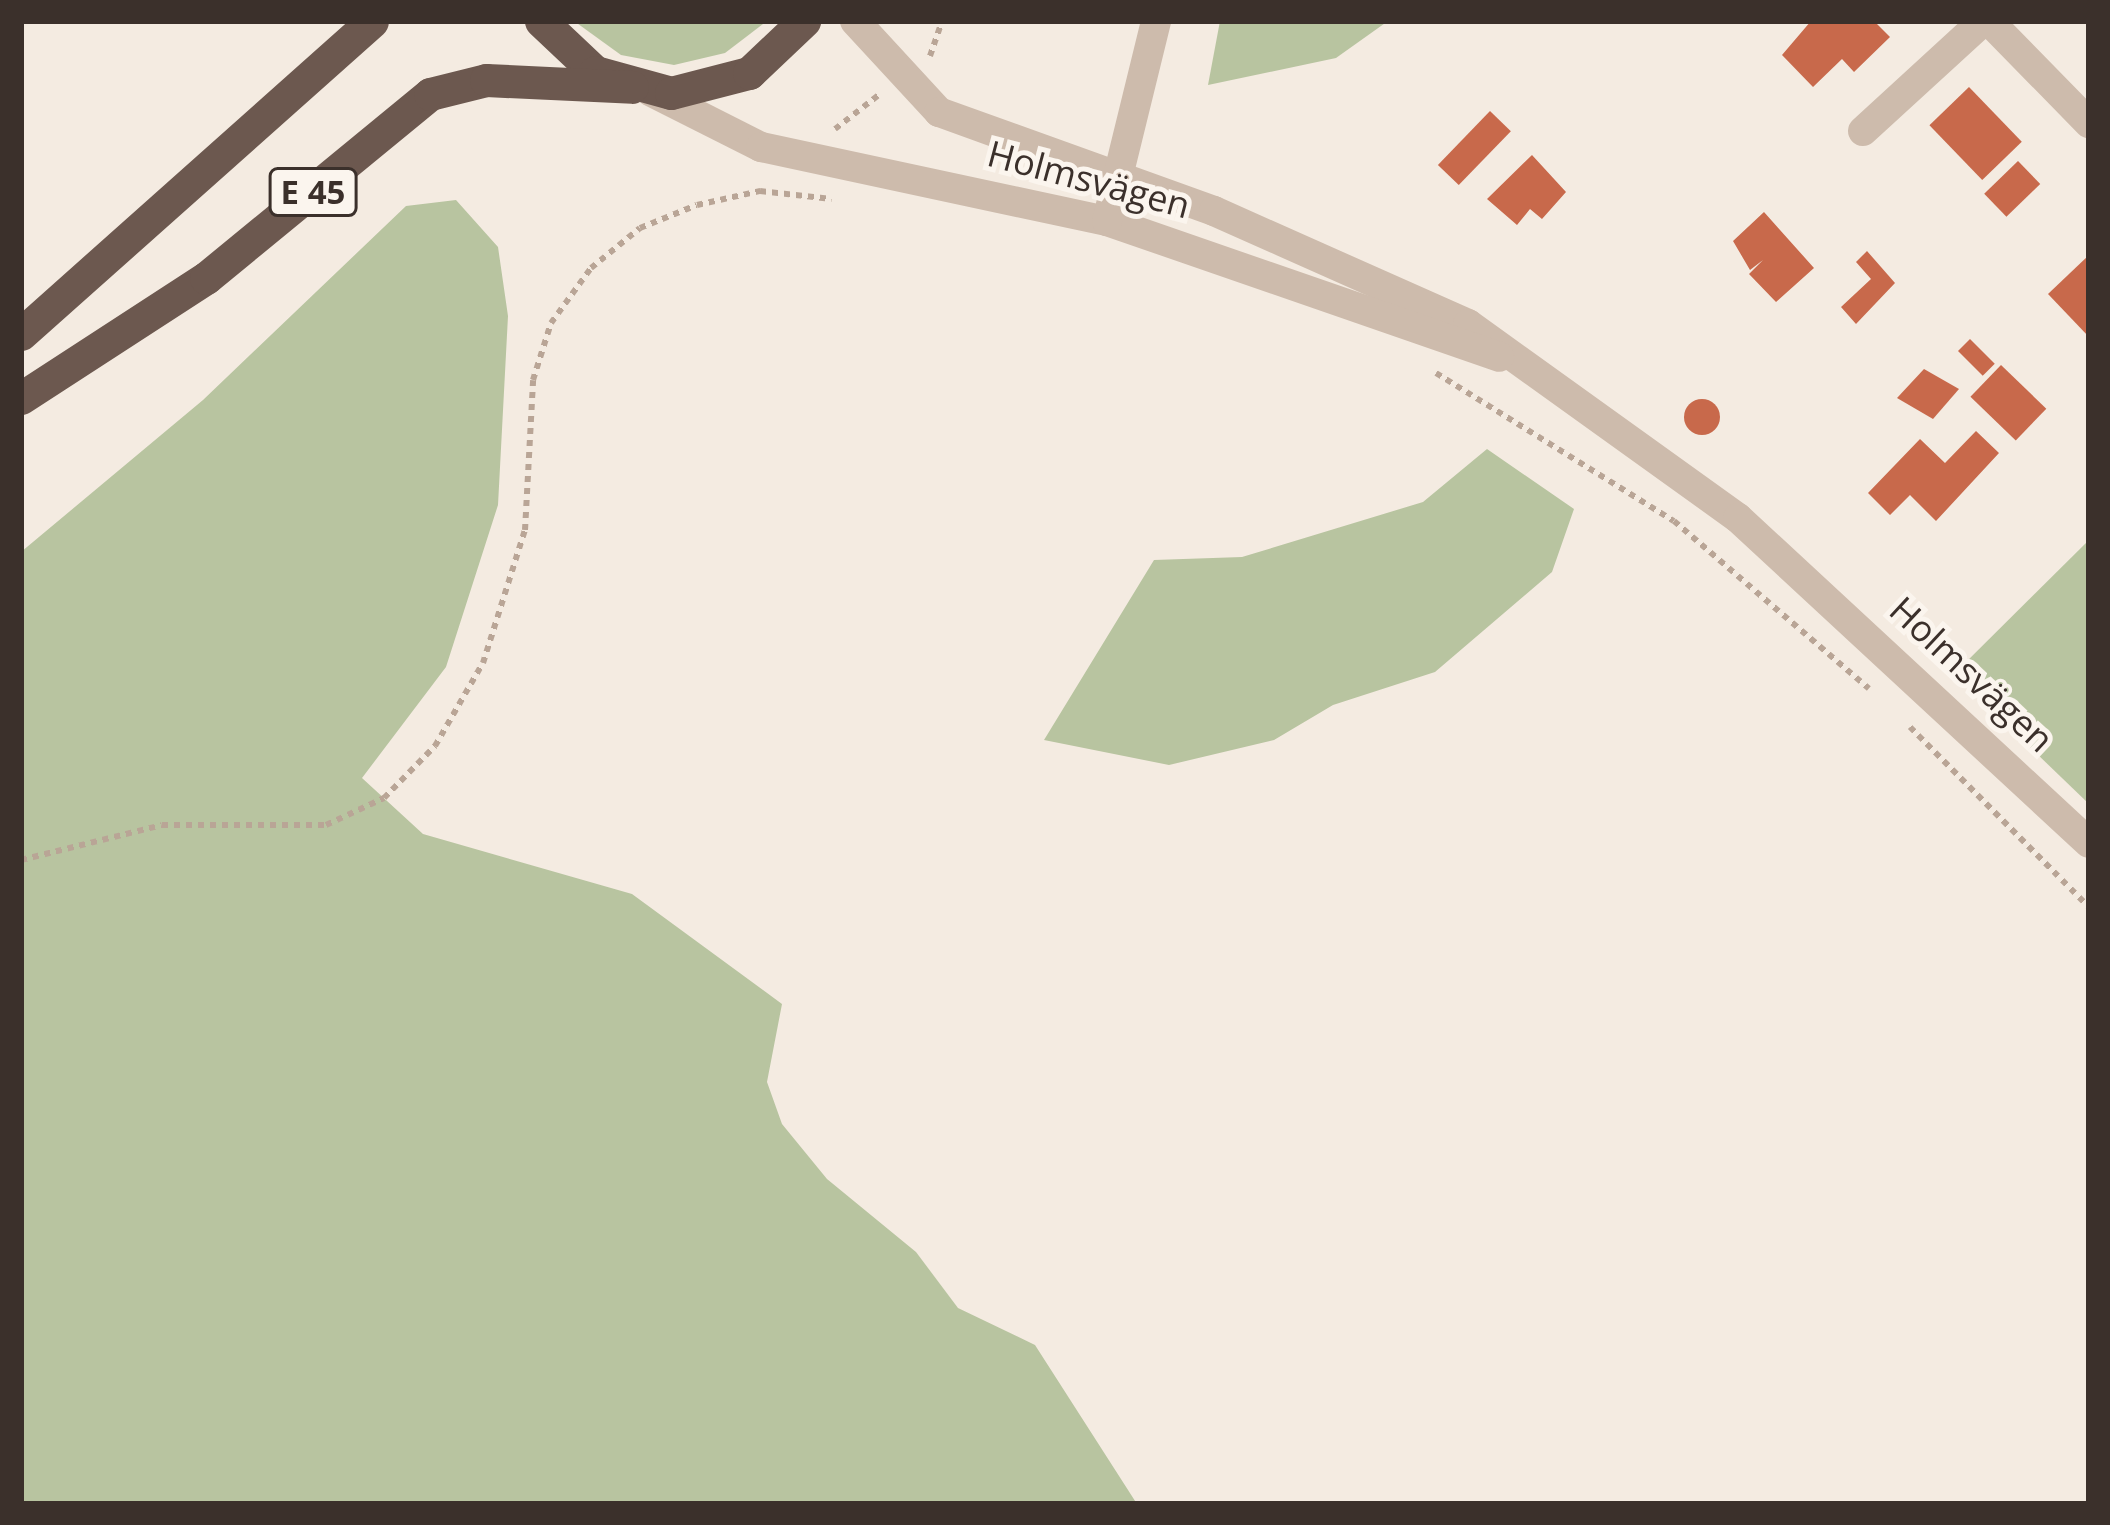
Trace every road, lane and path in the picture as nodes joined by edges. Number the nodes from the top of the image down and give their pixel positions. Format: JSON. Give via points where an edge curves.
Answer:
{"nodes":[{"id":1,"x":372,"y":21,"type":"edge"},
{"id":2,"x":542,"y":21,"type":"edge"},
{"id":3,"x":804,"y":21,"type":"edge"},
{"id":4,"x":855,"y":21,"type":"edge"},
{"id":5,"x":942,"y":21,"type":"edge"},
{"id":6,"x":1156,"y":21,"type":"edge"},
{"id":7,"x":1986,"y":21,"type":"edge"},
{"id":8,"x":900,"y":80,"type":"junction"},
{"id":9,"x":641,"y":89,"type":"junction"},
{"id":10,"x":2089,"y":124,"type":"edge"},
{"id":11,"x":1863,"y":131,"type":"dead end"},
{"id":12,"x":827,"y":160,"type":"junction"},
{"id":13,"x":1120,"y":174,"type":"junction"},
{"id":14,"x":820,"y":197,"type":"junction"},
{"id":15,"x":840,"y":200,"type":"dead end"},
{"id":16,"x":1107,"y":221,"type":"junction"},
{"id":17,"x":21,"y":334,"type":"edge"},
{"id":18,"x":1505,"y":358,"type":"junction"},
{"id":19,"x":1423,"y":367,"type":"dead end"},
{"id":20,"x":21,"y":398,"type":"edge"},
{"id":21,"x":1879,"y":698,"type":"dead end"},
{"id":22,"x":1896,"y":713,"type":"dead end"},
{"id":23,"x":2089,"y":843,"type":"edge"},
{"id":24,"x":21,"y":860,"type":"edge"},
{"id":25,"x":2089,"y":907,"type":"edge"}],
"edges":[{"from":1,"to":17,"type":"highway","number":"E 45"},
{"from":2,"to":9,"type":"highway","via":[[578,61]]},
{"from":3,"to":9,"type":"highway","number":"E 45","via":[[730,82]]},
{"from":4,"to":8,"type":"street","name":"Holmsvägen"},
{"from":5,"to":8,"type":"path","via":[[932,56]]},
{"from":6,"to":13,"type":"street"},
{"from":7,"to":10,"type":"street"},
{"from":7,"to":11,"type":"street"},
{"from":8,"to":12,"type":"path","via":[[835,130]]},
{"from":8,"to":13,"type":"street","name":"Holmsvägen","via":[[967,125]]},
{"from":9,"to":12,"type":"street","name":"Holmsvägen","via":[[716,131]]},
{"from":9,"to":20,"type":"highway","number":"E 45","via":[[486,80],[430,94],[206,278]]},
{"from":12,"to":14,"type":"path"},
{"from":12,"to":16,"type":"street","name":"Holmsvägen"},
{"from":13,"to":16,"type":"street"},
{"from":13,"to":18,"type":"street","name":"Holmsvägen","via":[[1345,263],[1468,324]]},
{"from":14,"to":15,"type":"path"},
{"from":14,"to":24,"type":"path","via":[[760,191],[640,228],[564,305],[533,380],[517,576],[435,746],[384,798],[326,825],[162,825]]},
{"from":16,"to":18,"type":"street","name":"Holmsvägen"},
{"from":18,"to":23,"type":"street","name":"Holmsvägen","via":[[1738,518]]},
{"from":19,"to":21,"type":"path","via":[[1674,521]]},
{"from":22,"to":25,"type":"path"}]}
